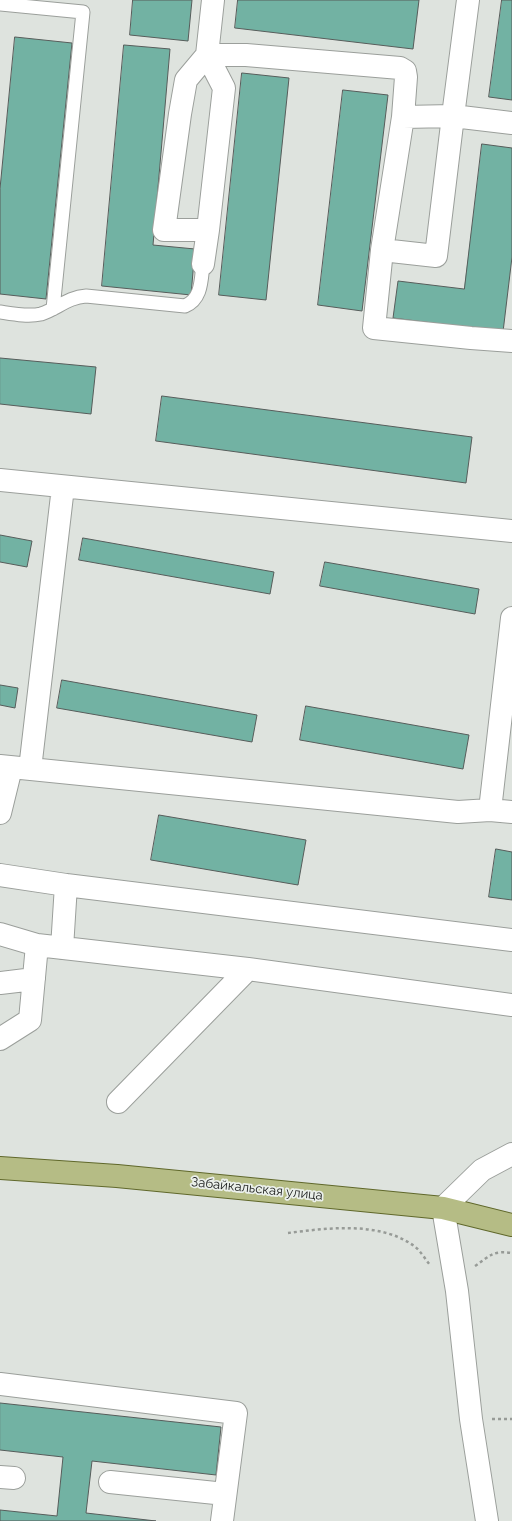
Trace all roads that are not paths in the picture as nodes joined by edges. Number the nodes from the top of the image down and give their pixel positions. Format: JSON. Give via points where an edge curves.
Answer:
{"nodes":[{"id":1,"x":213,"y":0,"type":"edge"},
{"id":2,"x":468,"y":0,"type":"edge"},
{"id":3,"x":0,"y":4,"type":"edge"},
{"id":4,"x":207,"y":55,"type":"junction"},
{"id":5,"x":453,"y":116,"type":"junction"},
{"id":6,"x":403,"y":117,"type":"junction"},
{"id":7,"x":512,"y":123,"type":"edge"},
{"id":8,"x":208,"y":230,"type":"junction"},
{"id":9,"x":382,"y":250,"type":"junction"},
{"id":10,"x":203,"y":264,"type":"joint"},
{"id":11,"x":53,"y":309,"type":"junction"},
{"id":12,"x":0,"y":312,"type":"edge"},
{"id":13,"x":512,"y":341,"type":"edge"},
{"id":14,"x":0,"y":480,"type":"edge"},
{"id":15,"x":63,"y":487,"type":"junction"},
{"id":16,"x":512,"y":531,"type":"edge"},
{"id":17,"x":512,"y":618,"type":"edge"},
{"id":18,"x":14,"y":768,"type":"edge"},
{"id":19,"x":490,"y":810,"type":"junction"},
{"id":20,"x":512,"y":812,"type":"edge"},
{"id":21,"x":0,"y":813,"type":"edge"},
{"id":22,"x":0,"y":875,"type":"edge"},
{"id":23,"x":66,"y":885,"type":"junction"},
{"id":24,"x":0,"y":934,"type":"edge"},
{"id":25,"x":512,"y":940,"type":"edge"},
{"id":26,"x":37,"y":945,"type":"junction"},
{"id":27,"x":62,"y":948,"type":"junction"},
{"id":28,"x":248,"y":969,"type":"junction"},
{"id":29,"x":34,"y":980,"type":"junction"},
{"id":30,"x":0,"y":983,"type":"edge"},
{"id":31,"x":512,"y":1005,"type":"edge"},
{"id":32,"x":0,"y":1039,"type":"edge"},
{"id":33,"x":118,"y":1102,"type":"dead end"},
{"id":34,"x":512,"y":1154,"type":"edge"},
{"id":35,"x":0,"y":1168,"type":"edge"},
{"id":36,"x":443,"y":1208,"type":"junction"},
{"id":37,"x":512,"y":1225,"type":"edge"},
{"id":38,"x":0,"y":1384,"type":"edge"},
{"id":39,"x":110,"y":1482,"type":"dead end"},
{"id":40,"x":225,"y":1494,"type":"junction"},
{"id":41,"x":222,"y":1521,"type":"edge"},
{"id":42,"x":488,"y":1521,"type":"edge"}],
"edges":[{"from":1,"to":4,"type":"street"},
{"from":2,"to":5,"type":"street"},
{"from":3,"to":11,"type":"lane","via":[[83,12]]},
{"from":4,"to":6,"type":"street","via":[[246,55],[400,68],[405,71],[406,76]]},
{"from":4,"to":8,"type":"street","via":[[224,88]]},
{"from":4,"to":8,"type":"street","via":[[186,80],[164,230]]},
{"from":5,"to":6,"type":"street"},
{"from":5,"to":7,"type":"street"},
{"from":5,"to":9,"type":"street","via":[[436,256]]},
{"from":6,"to":9,"type":"street"},
{"from":8,"to":10,"type":"street"},
{"from":9,"to":13,"type":"street","via":[[374,328]]},
{"from":10,"to":11,"type":"lane","via":[[200,291],[194,301],[185,306],[86,296],[72,298]]},
{"from":11,"to":12,"type":"lane","via":[[31,316]]},
{"from":14,"to":15,"type":"street"},
{"from":15,"to":16,"type":"street"},
{"from":15,"to":18,"type":"street"},
{"from":17,"to":19,"type":"street"},
{"from":18,"to":19,"type":"street","via":[[458,812]]},
{"from":18,"to":21,"type":"street"},
{"from":19,"to":20,"type":"street"},
{"from":22,"to":23,"type":"street"},
{"from":23,"to":25,"type":"street"},
{"from":23,"to":27,"type":"street"},
{"from":24,"to":26,"type":"street"},
{"from":26,"to":27,"type":"street"},
{"from":26,"to":29,"type":"street"},
{"from":27,"to":28,"type":"street"},
{"from":28,"to":31,"type":"street"},
{"from":28,"to":33,"type":"street"},
{"from":29,"to":30,"type":"street"},
{"from":29,"to":32,"type":"street","via":[[30,1020]]},
{"from":34,"to":36,"type":"street","via":[[482,1170]]},
{"from":35,"to":36,"type":"main road","name":"Забайкальская улица","via":[[118,1176]]},
{"from":36,"to":37,"type":"main road","name":"Забайкальская улица"},
{"from":36,"to":42,"type":"street","via":[[458,1298],[471,1419]]},
{"from":38,"to":40,"type":"street","via":[[236,1413]]},
{"from":39,"to":40,"type":"street"},
{"from":40,"to":41,"type":"street"}]}
